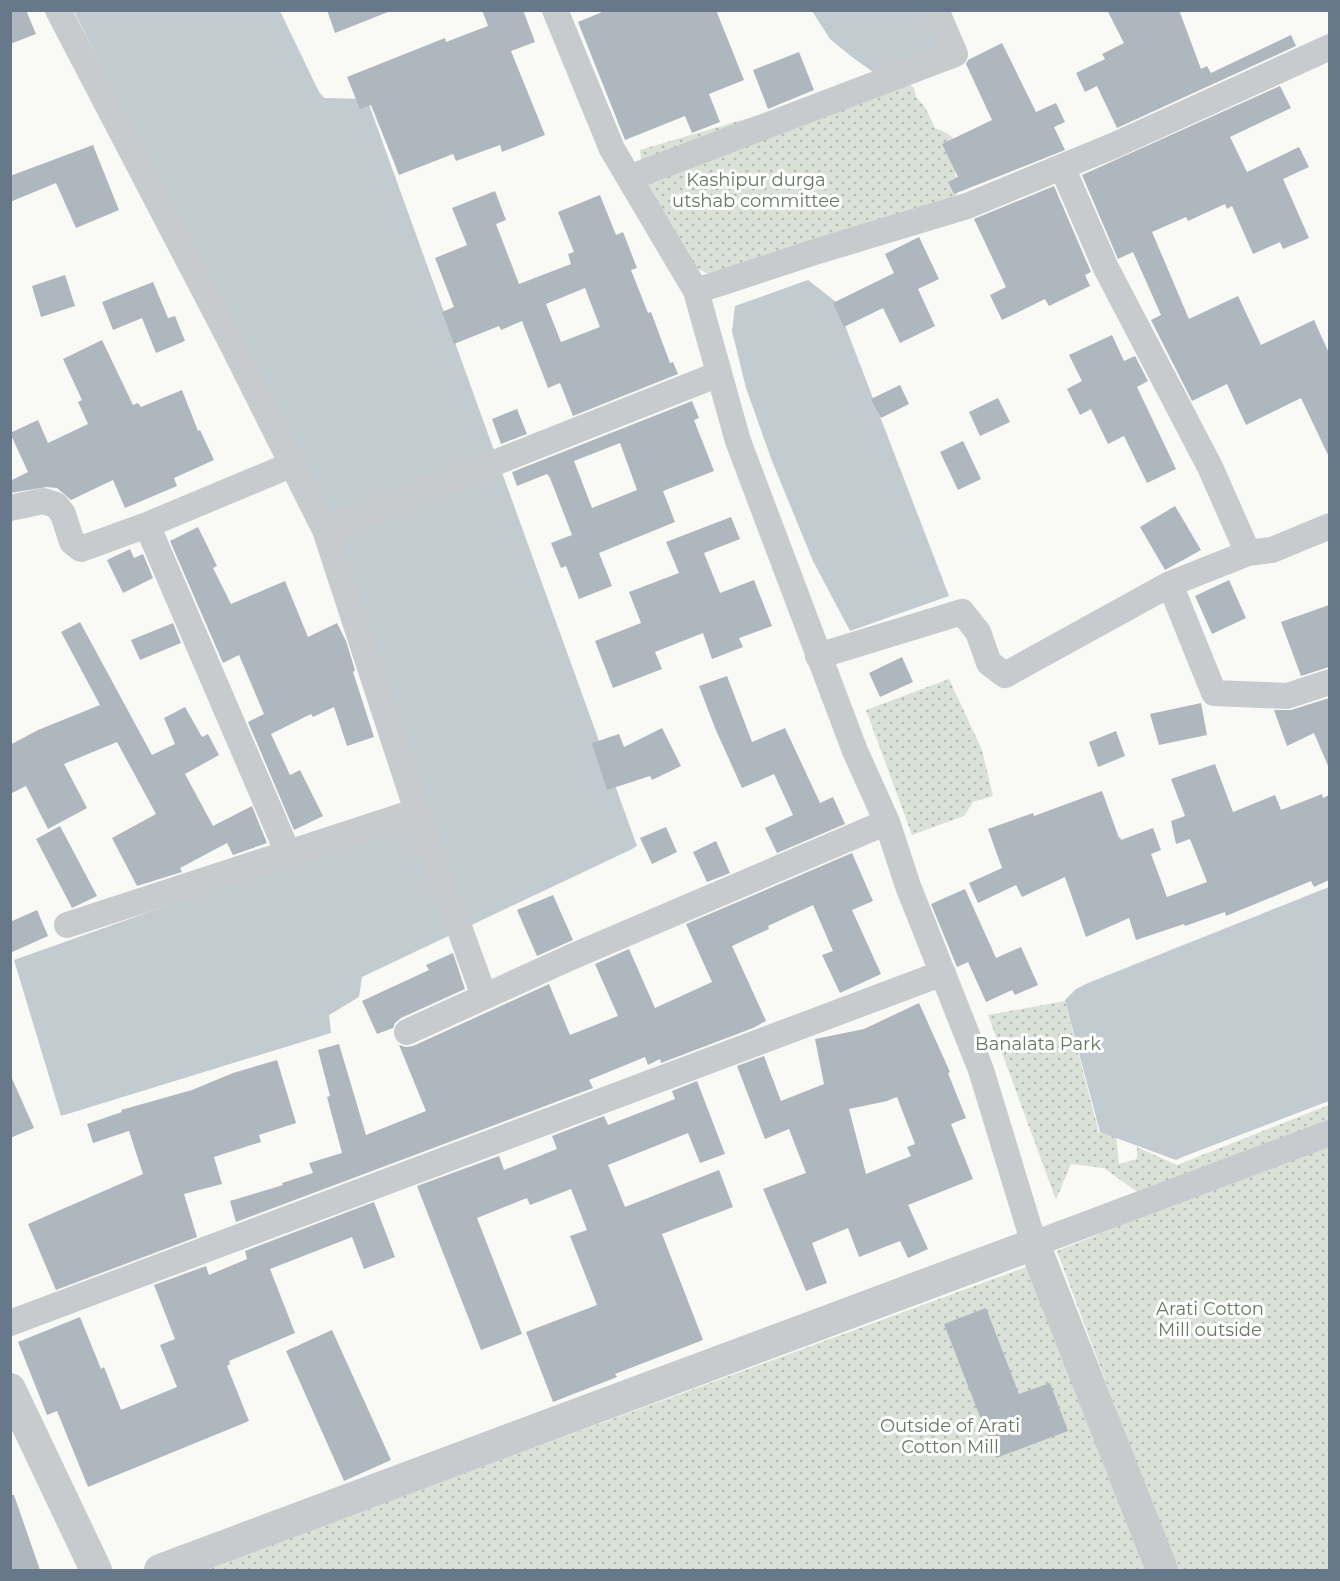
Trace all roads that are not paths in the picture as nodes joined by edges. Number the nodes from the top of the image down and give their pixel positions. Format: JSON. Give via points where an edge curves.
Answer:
{"nodes":[{"id":1,"x":58,"y":10,"type":"edge"},
{"id":2,"x":555,"y":10,"type":"edge"},
{"id":3,"x":936,"y":10,"type":"edge"},
{"id":4,"x":1329,"y":47,"type":"edge"},
{"id":5,"x":1062,"y":167,"type":"junction"},
{"id":6,"x":629,"y":178,"type":"junction"},
{"id":7,"x":696,"y":291,"type":"junction"},
{"id":8,"x":719,"y":374,"type":"junction"},
{"id":9,"x":293,"y":464,"type":"junction"},
{"id":10,"x":10,"y":508,"type":"edge"},
{"id":11,"x":147,"y":525,"type":"junction"},
{"id":12,"x":1329,"y":526,"type":"edge"},
{"id":13,"x":325,"y":530,"type":"junction"},
{"id":14,"x":1248,"y":553,"type":"junction"},
{"id":15,"x":1170,"y":584,"type":"junction"},
{"id":16,"x":818,"y":656,"type":"junction"},
{"id":17,"x":1329,"y":682,"type":"edge"},
{"id":18,"x":417,"y":811,"type":"junction"},
{"id":19,"x":887,"y":822,"type":"junction"},
{"id":20,"x":288,"y":853,"type":"junction"},
{"id":21,"x":67,"y":925,"type":"dead end"},
{"id":22,"x":943,"y":973,"type":"junction"},
{"id":23,"x":484,"y":996,"type":"junction"},
{"id":24,"x":407,"y":1032,"type":"dead end"},
{"id":25,"x":1329,"y":1133,"type":"edge"},
{"id":26,"x":1034,"y":1244,"type":"junction"},
{"id":27,"x":10,"y":1323,"type":"edge"},
{"id":28,"x":10,"y":1389,"type":"edge"},
{"id":29,"x":96,"y":1570,"type":"edge"},
{"id":30,"x":160,"y":1570,"type":"edge"},
{"id":31,"x":1162,"y":1570,"type":"edge"}],
"edges":[{"from":1,"to":9,"type":"street"},
{"from":2,"to":6,"type":"street","via":[[612,149]]},
{"from":3,"to":6,"type":"street","via":[[955,54]]},
{"from":4,"to":5,"type":"street"},
{"from":5,"to":7,"type":"street","via":[[967,206]]},
{"from":5,"to":14,"type":"street","via":[[1107,268],[1210,467]]},
{"from":6,"to":7,"type":"street"},
{"from":7,"to":8,"type":"street"},
{"from":8,"to":13,"type":"street"},
{"from":8,"to":16,"type":"street","via":[[738,441]]},
{"from":9,"to":11,"type":"street"},
{"from":9,"to":13,"type":"street"},
{"from":10,"to":11,"type":"street","via":[[43,501],[56,505],[72,542],[81,549]]},
{"from":11,"to":20,"type":"street"},
{"from":12,"to":14,"type":"street","via":[[1272,550]]},
{"from":13,"to":18,"type":"street"},
{"from":14,"to":15,"type":"street"},
{"from":15,"to":16,"type":"street","via":[[1005,675],[989,663],[978,632],[962,612]]},
{"from":15,"to":17,"type":"street","via":[[1214,693],[1287,696]]},
{"from":16,"to":19,"type":"street"},
{"from":18,"to":20,"type":"street"},
{"from":18,"to":23,"type":"street"},
{"from":19,"to":22,"type":"street"},
{"from":19,"to":23,"type":"street"},
{"from":20,"to":21,"type":"street"},
{"from":22,"to":26,"type":"street","via":[[981,1070]]},
{"from":22,"to":27,"type":"street"},
{"from":23,"to":24,"type":"street"},
{"from":25,"to":26,"type":"street"},
{"from":26,"to":30,"type":"street"},
{"from":26,"to":31,"type":"street"},
{"from":28,"to":29,"type":"street"}]}
